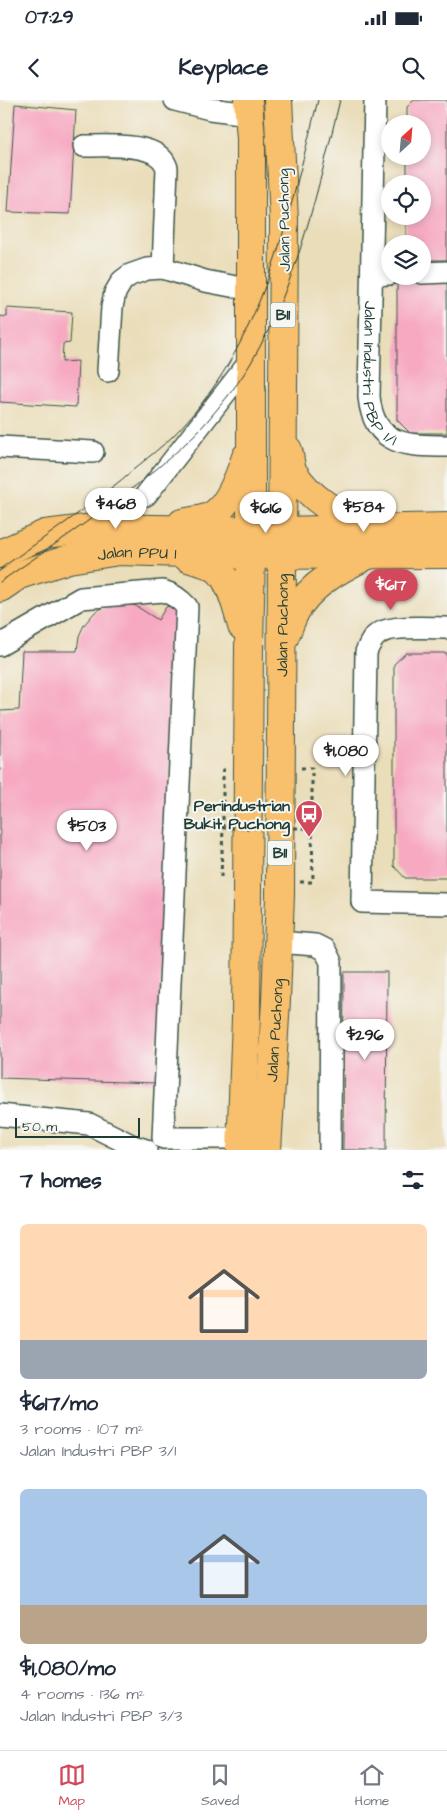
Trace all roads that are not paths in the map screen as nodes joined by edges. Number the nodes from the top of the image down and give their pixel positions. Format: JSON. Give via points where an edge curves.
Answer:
{"nodes":[{"id":1,"x":175,"y":100,"type":"edge"},
{"id":2,"x":278,"y":100,"type":"edge"},
{"id":3,"x":375,"y":100,"type":"edge"},
{"id":4,"x":248,"y":107,"type":"edge"},
{"id":5,"x":84,"y":146,"type":"dead end"},
{"id":6,"x":163,"y":268,"type":"junction"},
{"id":7,"x":447,"y":272,"type":"edge"},
{"id":8,"x":431,"y":273,"type":"edge"},
{"id":9,"x":381,"y":274,"type":"edge"},
{"id":10,"x":252,"y":290,"type":"junction"},
{"id":11,"x":251,"y":360,"type":"junction"},
{"id":12,"x":108,"y":372,"type":"dead end"},
{"id":13,"x":283,"y":419,"type":"junction"},
{"id":14,"x":251,"y":438,"type":"junction"},
{"id":15,"x":447,"y":446,"type":"edge"},
{"id":16,"x":0,"y":447,"type":"edge"},
{"id":17,"x":93,"y":452,"type":"dead end"},
{"id":18,"x":146,"y":495,"type":"dead end"},
{"id":19,"x":447,"y":526,"type":"edge"},
{"id":20,"x":162,"y":541,"type":"junction"},
{"id":21,"x":372,"y":541,"type":"junction"},
{"id":22,"x":251,"y":543,"type":"junction"},
{"id":23,"x":281,"y":543,"type":"junction"},
{"id":24,"x":6,"y":546,"type":"edge"},
{"id":25,"x":447,"y":554,"type":"edge"},
{"id":26,"x":0,"y":588,"type":"edge"},
{"id":27,"x":447,"y":628,"type":"edge"},
{"id":28,"x":0,"y":645,"type":"edge"},
{"id":29,"x":248,"y":646,"type":"junction"},
{"id":30,"x":281,"y":646,"type":"junction"},
{"id":31,"x":447,"y":904,"type":"edge"},
{"id":32,"x":278,"y":942,"type":"junction"},
{"id":33,"x":0,"y":1115,"type":"edge"},
{"id":34,"x":241,"y":1144,"type":"edge"},
{"id":35,"x":146,"y":1150,"type":"edge"},
{"id":36,"x":267,"y":1150,"type":"edge"},
{"id":37,"x":330,"y":1150,"type":"edge"}],
"edges":[{"from":1,"to":4,"type":"street","via":[[210,109]]},
{"from":2,"to":13,"type":"main road","name":"Jalan Puchong","number":"B11","via":[[284,220]]},
{"from":3,"to":9,"type":"street","name":"Jalan Industri PBP 1/1"},
{"from":4,"to":10,"type":"main road","name":"Jalan Puchong","number":"B11"},
{"from":5,"to":6,"type":"street","via":[[119,146],[148,151],[164,162],[167,168]]},
{"from":6,"to":10,"type":"street","via":[[205,281]]},
{"from":6,"to":12,"type":"street","via":[[130,275],[115,293]]},
{"from":7,"to":8,"type":"street"},
{"from":9,"to":15,"type":"street","name":"Jalan Industri PBP 1/1","via":[[369,397],[371,412],[376,425],[402,443]]},
{"from":10,"to":11,"type":"main road","name":"Jalan Puchong","number":"B11"},
{"from":11,"to":14,"type":"main road","name":"Jalan Puchong","number":"B11"},
{"from":11,"to":18,"type":"street"},
{"from":13,"to":21,"type":"main road","via":[[292,471],[323,503]]},
{"from":13,"to":23,"type":"main road","name":"Jalan Puchong","number":"B11"},
{"from":14,"to":20,"type":"main road","via":[[241,474],[220,508],[210,517]]},
{"from":14,"to":22,"type":"main road","name":"Jalan Puchong","number":"B11"},
{"from":16,"to":17,"type":"street"},
{"from":19,"to":21,"type":"main road"},
{"from":20,"to":22,"type":"main road","name":"Jalan PPU 1"},
{"from":20,"to":24,"type":"main road","name":"Jalan PPU 1","via":[[94,528],[45,534]]},
{"from":20,"to":26,"type":"main road","name":"Jalan PPU 1","via":[[69,559],[19,575]]},
{"from":20,"to":29,"type":"main road","via":[[218,569],[227,580]]},
{"from":21,"to":23,"type":"main road","name":"Jalan PPU 1"},
{"from":21,"to":25,"type":"main road"},
{"from":21,"to":30,"type":"main road","via":[[308,595],[296,611]]},
{"from":22,"to":23,"type":"main road","name":"Jalan PPU 1"},
{"from":22,"to":29,"type":"main road","name":"Jalan Puchong","number":"B11"},
{"from":23,"to":30,"type":"main road","name":"Jalan Puchong","number":"B11"},
{"from":27,"to":31,"type":"street","via":[[381,632],[373,638],[366,652],[362,902]]},
{"from":28,"to":34,"type":"street","via":[[81,598],[163,591],[171,593],[187,607],[163,1138]]},
{"from":29,"to":34,"type":"main road","name":"Jalan Puchong","number":"B11","via":[[246,1018]]},
{"from":30,"to":32,"type":"main road","name":"Jalan Puchong","number":"B11"},
{"from":32,"to":36,"type":"main road","name":"Jalan Puchong","number":"B11"},
{"from":32,"to":37,"type":"street","via":[[315,945],[326,950],[331,962]]},
{"from":33,"to":35,"type":"street","via":[[89,1124]]}]}
